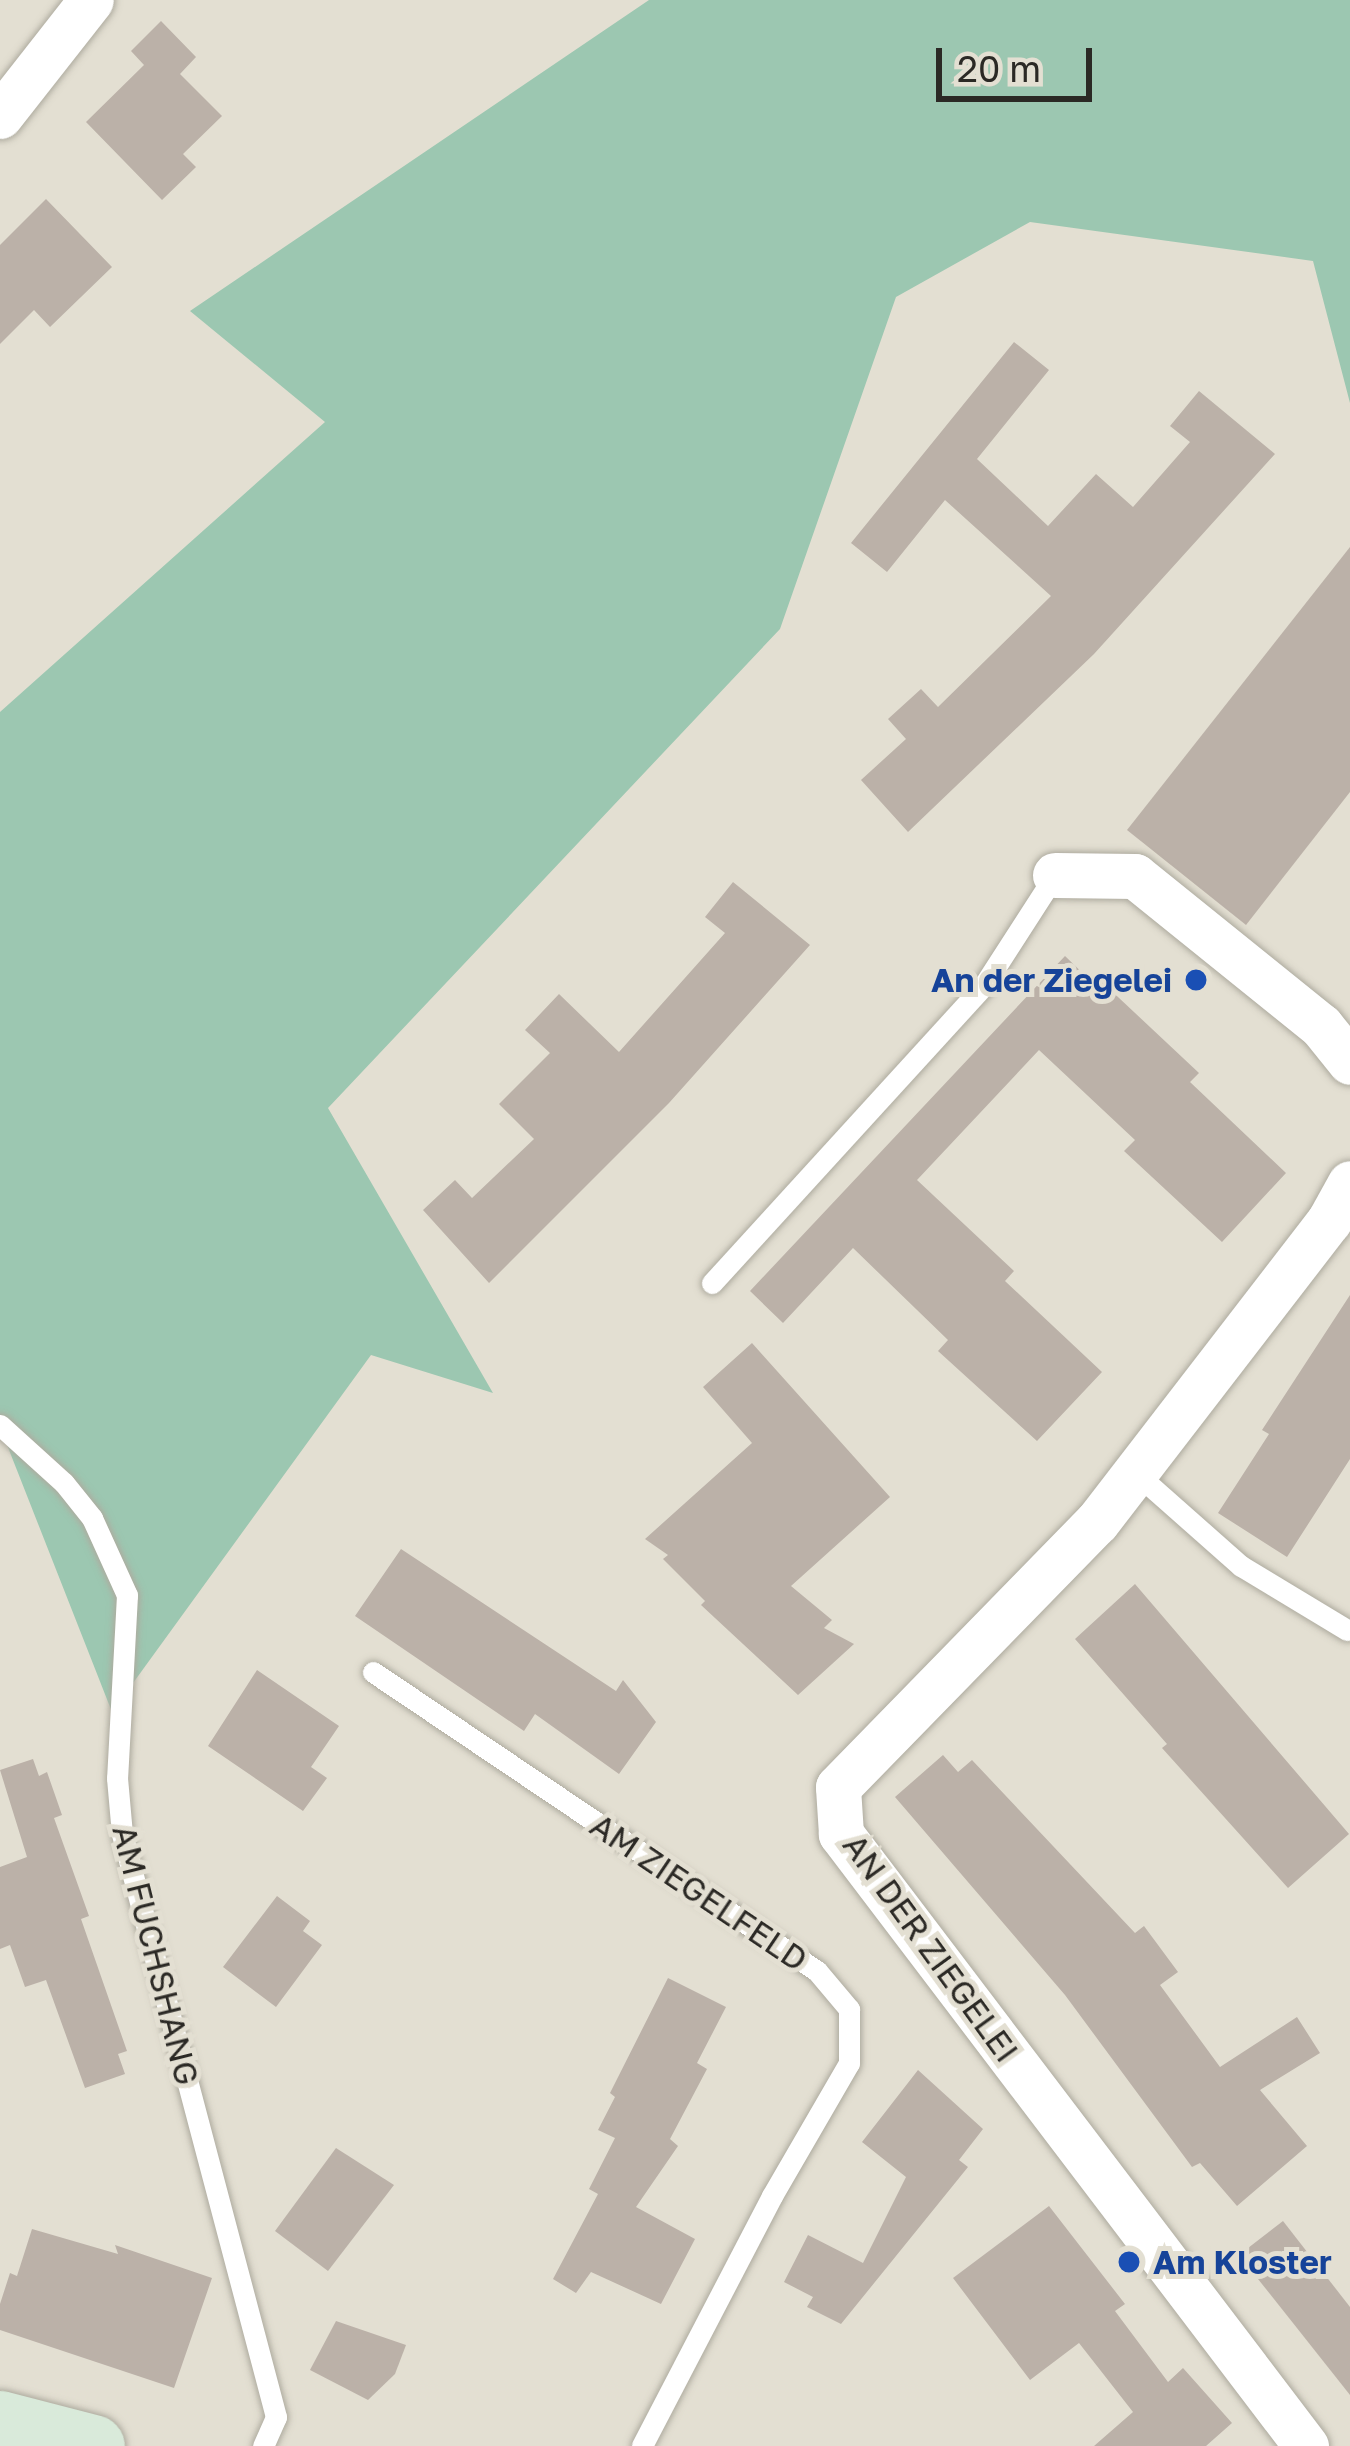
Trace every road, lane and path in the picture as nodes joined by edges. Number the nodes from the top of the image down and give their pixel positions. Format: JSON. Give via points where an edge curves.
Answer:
{"nodes":[{"id":1,"x":91,"y":0,"type":"edge"},
{"id":2,"x":0,"y":116,"type":"edge"},
{"id":3,"x":1055,"y":875,"type":"joint"},
{"id":4,"x":1350,"y":1062,"type":"edge"},
{"id":5,"x":1350,"y":1183,"type":"edge"},
{"id":6,"x":712,"y":1282,"type":"dead end"},
{"id":7,"x":0,"y":1425,"type":"edge"},
{"id":8,"x":1137,"y":1474,"type":"junction"},
{"id":9,"x":1347,"y":1630,"type":"edge"},
{"id":10,"x":373,"y":1672,"type":"dead end"},
{"id":11,"x":0,"y":2422,"type":"edge"},
{"id":12,"x":93,"y":2446,"type":"edge"},
{"id":13,"x":263,"y":2446,"type":"edge"},
{"id":14,"x":642,"y":2446,"type":"edge"},
{"id":15,"x":1306,"y":2446,"type":"edge"}],
"edges":[{"from":1,"to":2,"type":"street"},
{"from":3,"to":4,"type":"street","via":[[1135,876],[1321,1026]]},
{"from":3,"to":6,"type":"lane","via":[[984,985]]},
{"from":5,"to":8,"type":"street","name":"AN DER ZIEGELEI"},
{"from":7,"to":13,"type":"lane","name":"AM FUCHSHANG","via":[[92,1518],[128,1595],[117,1778],[122,1834],[276,2417]]},
{"from":8,"to":9,"type":"lane","via":[[1240,1566]]},
{"from":8,"to":15,"type":"street","name":"AN DER ZIEGELEI","via":[[838,1787],[842,1834]]},
{"from":10,"to":14,"type":"lane","name":"AM ZIEGELFELD","via":[[818,1971],[849,2009],[849,2063]]},
{"from":11,"to":12,"type":"street"}]}
